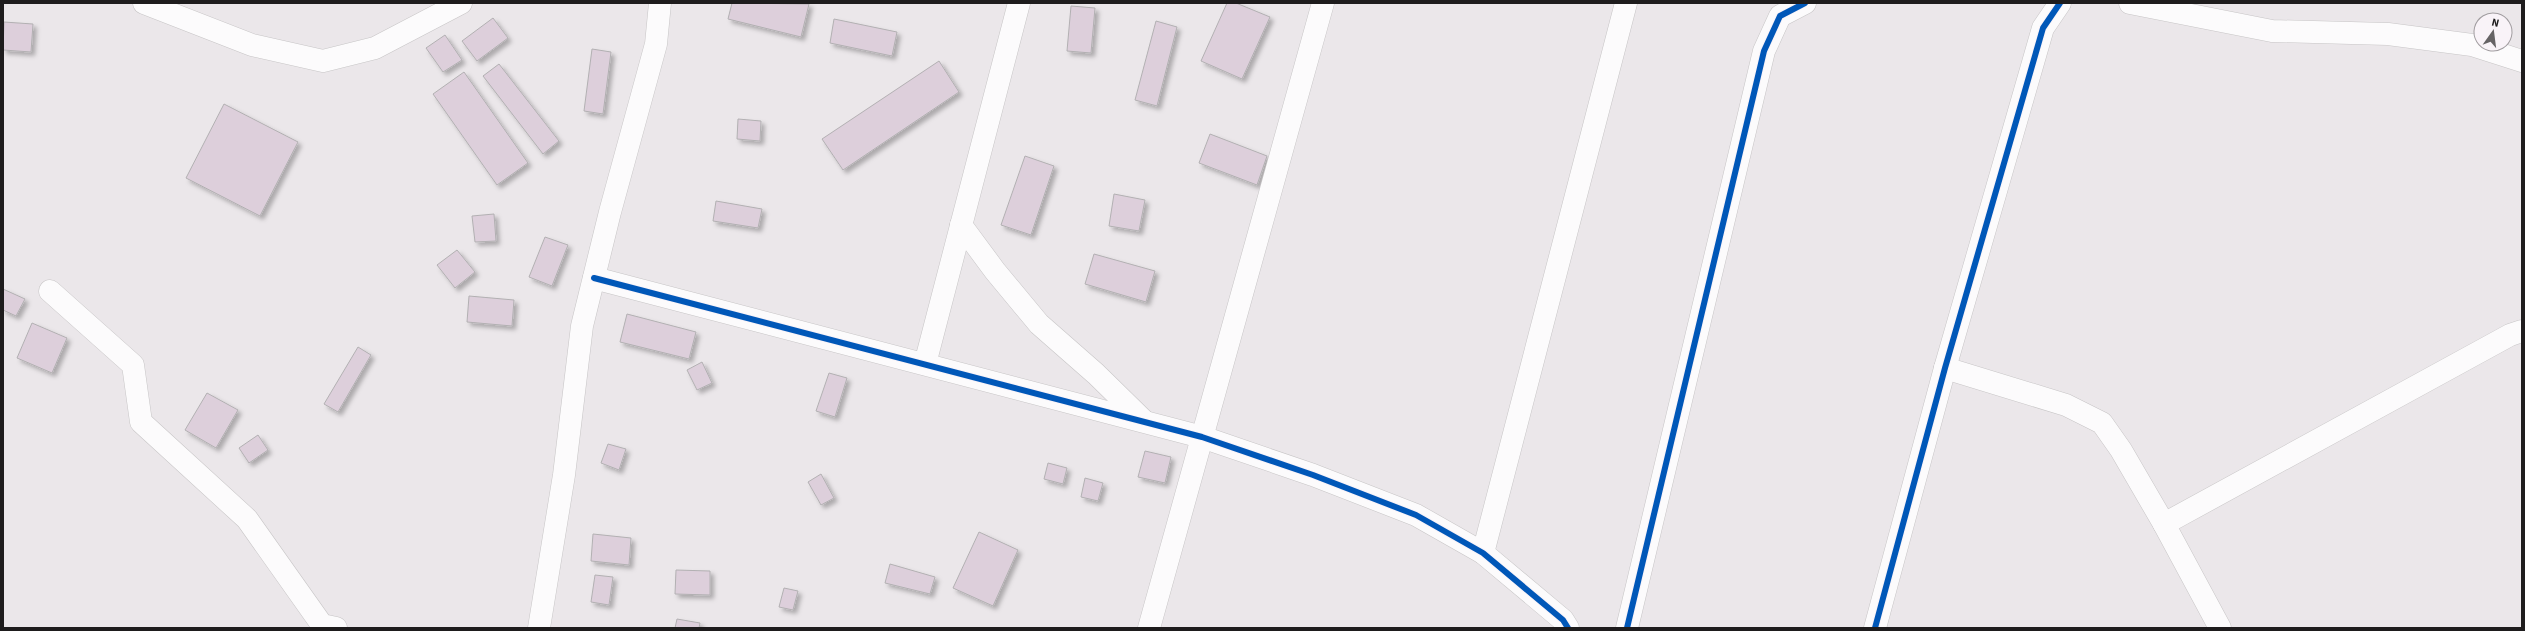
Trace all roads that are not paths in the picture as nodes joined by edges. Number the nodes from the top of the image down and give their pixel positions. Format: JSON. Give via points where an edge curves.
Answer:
{"nodes":[{"id":1,"x":144,"y":3,"type":"edge"},
{"id":2,"x":461,"y":3,"type":"edge"},
{"id":3,"x":660,"y":3,"type":"edge"},
{"id":4,"x":1019,"y":3,"type":"edge"},
{"id":5,"x":1323,"y":3,"type":"edge"},
{"id":6,"x":1626,"y":3,"type":"edge"},
{"id":7,"x":1805,"y":3,"type":"edge"},
{"id":8,"x":2060,"y":3,"type":"edge"},
{"id":9,"x":2130,"y":3,"type":"edge"},
{"id":10,"x":2522,"y":61,"type":"edge"},
{"id":11,"x":961,"y":225,"type":"junction"},
{"id":12,"x":594,"y":278,"type":"junction"},
{"id":13,"x":50,"y":291,"type":"dead end"},
{"id":14,"x":2522,"y":331,"type":"edge"},
{"id":15,"x":925,"y":364,"type":"junction"},
{"id":16,"x":1945,"y":368,"type":"junction"},
{"id":17,"x":1145,"y":422,"type":"junction"},
{"id":18,"x":1202,"y":437,"type":"junction"},
{"id":19,"x":2164,"y":524,"type":"junction"},
{"id":20,"x":1483,"y":553,"type":"junction"},
{"id":21,"x":2216,"y":627,"type":"edge"},
{"id":22,"x":336,"y":628,"type":"edge"},
{"id":23,"x":540,"y":628,"type":"edge"},
{"id":24,"x":1149,"y":628,"type":"edge"},
{"id":25,"x":1568,"y":628,"type":"edge"},
{"id":26,"x":1628,"y":628,"type":"edge"},
{"id":27,"x":1875,"y":628,"type":"edge"}],
"edges":[{"from":1,"to":2,"type":"street","via":[[252,45],[323,61],[375,48]]},
{"from":3,"to":12,"type":"street","via":[[656,44]]},
{"from":4,"to":11,"type":"street"},
{"from":5,"to":18,"type":"street"},
{"from":6,"to":20,"type":"street"},
{"from":7,"to":26,"type":"street","via":[[1780,16],[1764,51]]},
{"from":8,"to":16,"type":"street","via":[[2043,28]]},
{"from":9,"to":10,"type":"street","via":[[2272,31],[2388,34],[2472,45]]},
{"from":11,"to":15,"type":"street"},
{"from":11,"to":17,"type":"street","via":[[995,272],[1039,324]]},
{"from":12,"to":15,"type":"street"},
{"from":12,"to":23,"type":"street","via":[[582,326],[564,475]]},
{"from":13,"to":22,"type":"street","via":[[133,365],[141,422],[247,519],[322,625]]},
{"from":14,"to":19,"type":"street","via":[[2510,335]]},
{"from":15,"to":17,"type":"street"},
{"from":16,"to":19,"type":"street","via":[[2066,405],[2102,423],[2121,450]]},
{"from":16,"to":27,"type":"street"},
{"from":17,"to":18,"type":"street"},
{"from":18,"to":20,"type":"street","via":[[1313,474],[1416,515]]},
{"from":18,"to":24,"type":"street"},
{"from":19,"to":21,"type":"street"},
{"from":20,"to":25,"type":"street","via":[[1563,620]]}]}
